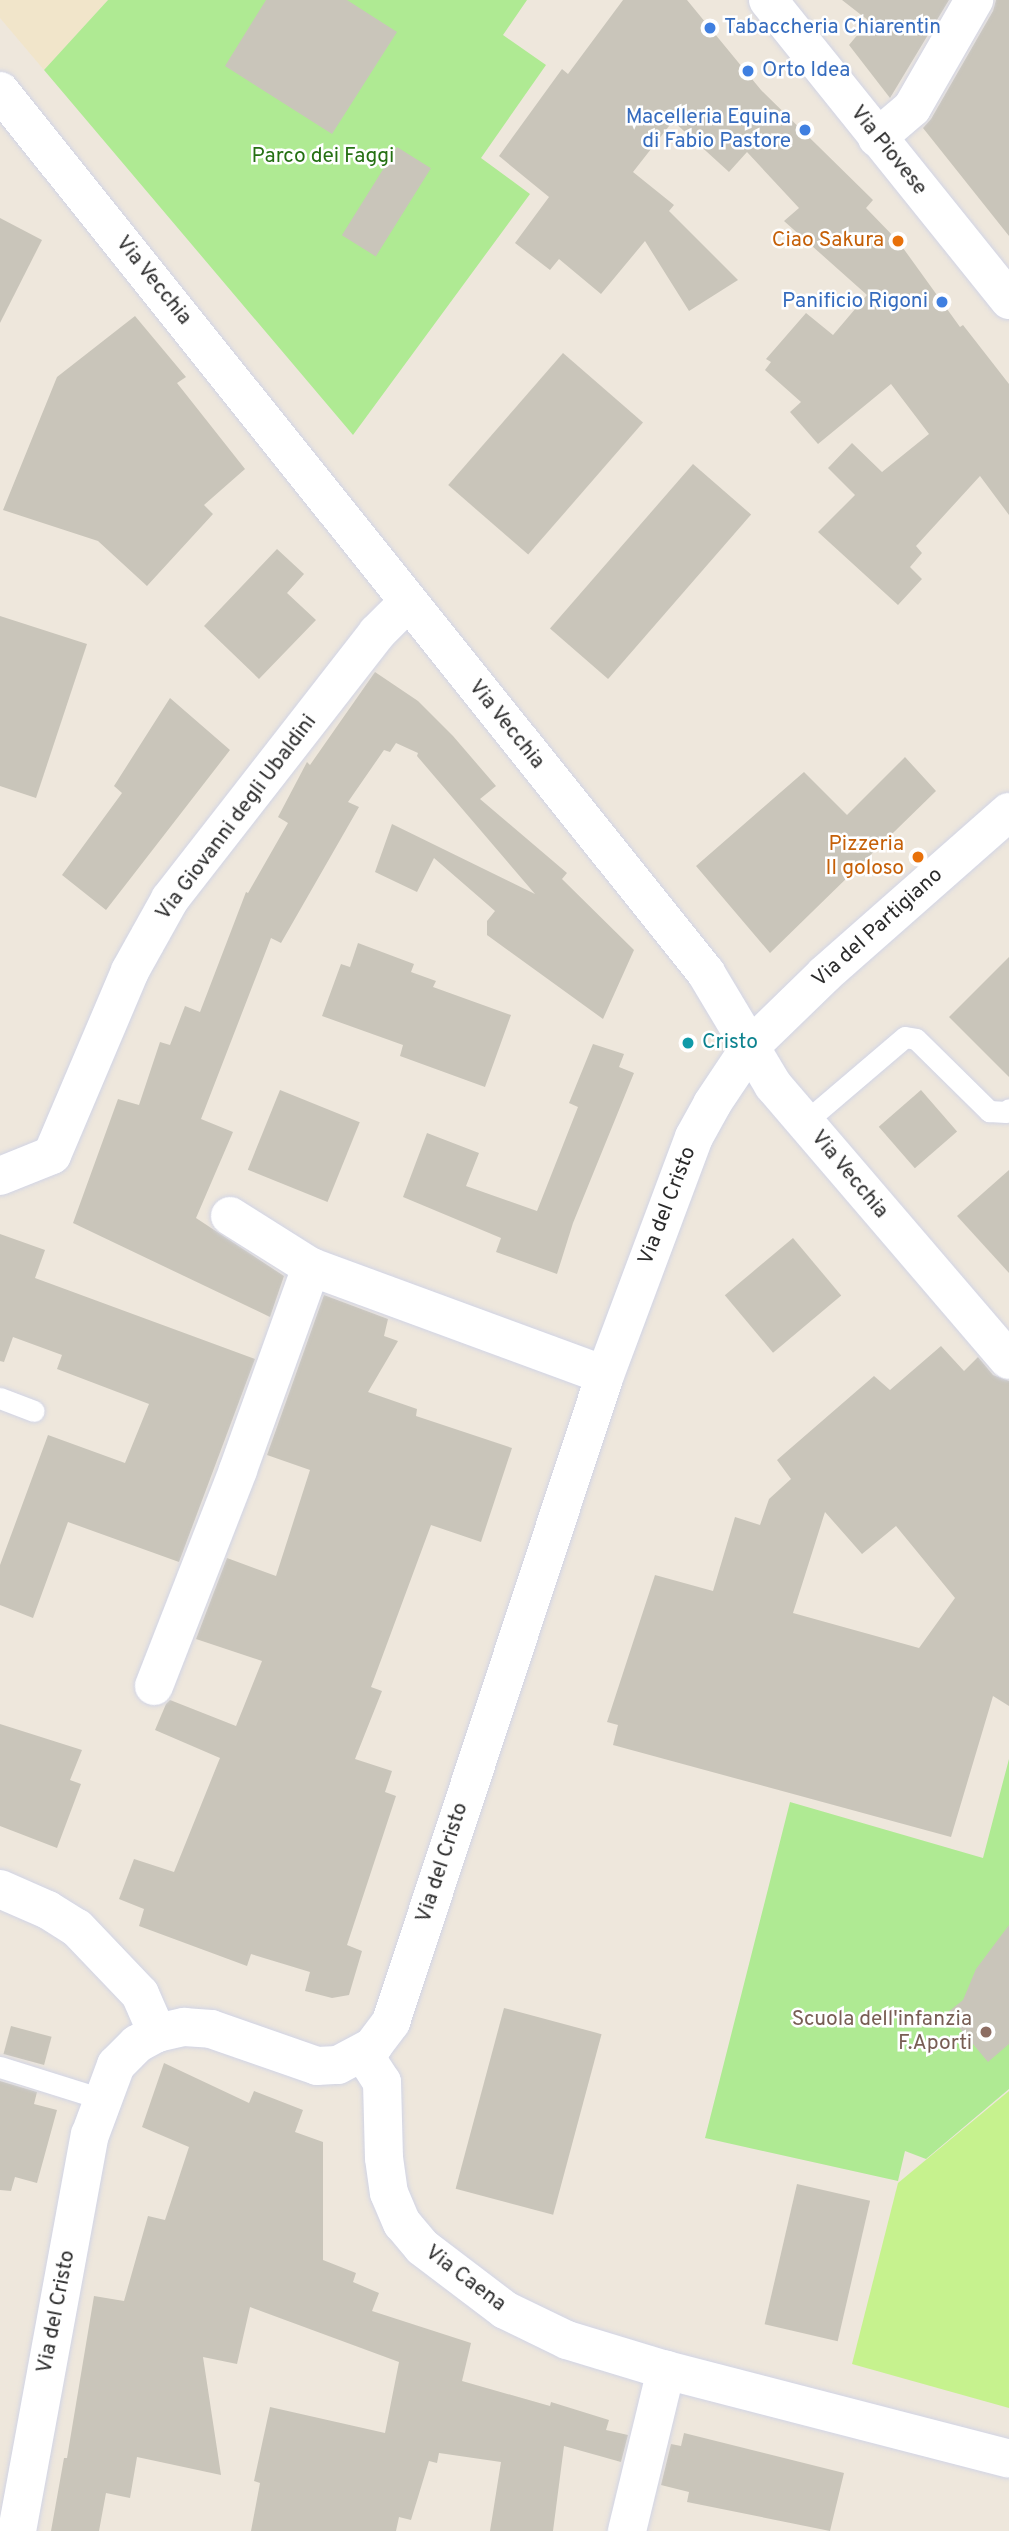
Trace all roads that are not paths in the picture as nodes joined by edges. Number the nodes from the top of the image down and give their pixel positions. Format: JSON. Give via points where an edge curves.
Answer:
{"nodes":[{"id":1,"x":768,"y":0,"type":"edge"},
{"id":2,"x":974,"y":0,"type":"edge"},
{"id":3,"x":0,"y":91,"type":"edge"},
{"id":4,"x":877,"y":138,"type":"junction"},
{"id":5,"x":1009,"y":300,"type":"edge"},
{"id":6,"x":407,"y":603,"type":"junction"},
{"id":7,"x":1009,"y":812,"type":"edge"},
{"id":8,"x":750,"y":1047,"type":"junction"},
{"id":9,"x":1009,"y":1109,"type":"edge"},
{"id":10,"x":805,"y":1122,"type":"junction"},
{"id":11,"x":0,"y":1176,"type":"edge"},
{"id":12,"x":230,"y":1216,"type":"dead end"},
{"id":13,"x":310,"y":1267,"type":"junction"},
{"id":14,"x":1009,"y":1360,"type":"edge"},
{"id":15,"x":605,"y":1375,"type":"junction"},
{"id":16,"x":0,"y":1398,"type":"edge"},
{"id":17,"x":34,"y":1411,"type":"dead end"},
{"id":18,"x":154,"y":1686,"type":"dead end"},
{"id":19,"x":0,"y":1889,"type":"edge"},
{"id":20,"x":157,"y":2033,"type":"junction"},
{"id":21,"x":363,"y":2053,"type":"junction"},
{"id":22,"x":0,"y":2067,"type":"edge"},
{"id":23,"x":102,"y":2099,"type":"junction"},
{"id":24,"x":666,"y":2370,"type":"junction"},
{"id":25,"x":1009,"y":2459,"type":"edge"},
{"id":26,"x":11,"y":2526,"type":"edge"},
{"id":27,"x":627,"y":2531,"type":"edge"}],
"edges":[{"from":1,"to":4,"type":"street","name":"Via Piovese"},
{"from":2,"to":4,"type":"street","via":[[912,108]]},
{"from":3,"to":6,"type":"street","name":"Via Vecchia"},
{"from":4,"to":5,"type":"street","name":"Via Piovese"},
{"from":6,"to":8,"type":"street","name":"Via Vecchia","via":[[706,974]]},
{"from":6,"to":11,"type":"street","name":"Via Giovanni degli Ubaldini","via":[[377,633],[170,899],[130,971],[52,1155]]},
{"from":7,"to":8,"type":"street","name":"Via del Partigiano","via":[[825,974]]},
{"from":8,"to":10,"type":"street","name":"Via Vecchia","via":[[773,1085]]},
{"from":8,"to":15,"type":"street","name":"Via del Cristo","via":[[712,1104],[681,1165]]},
{"from":9,"to":10,"type":"lane","via":[[989,1111],[916,1039],[905,1037]]},
{"from":10,"to":14,"type":"street","name":"Via Vecchia"},
{"from":12,"to":13,"type":"street"},
{"from":13,"to":15,"type":"street"},
{"from":13,"to":18,"type":"street"},
{"from":15,"to":21,"type":"street","name":"Via del Cristo","via":[[390,2022]]},
{"from":16,"to":17,"type":"lane"},
{"from":19,"to":20,"type":"street","via":[[77,1928],[140,1994]]},
{"from":20,"to":21,"type":"street","name":"Via del Cristo","via":[[184,2027],[211,2029],[317,2066],[338,2064]]},
{"from":20,"to":23,"type":"street","name":"Via del Cristo","via":[[137,2044],[116,2065]]},
{"from":21,"to":24,"type":"street","name":"Via Caena","via":[[382,2082],[389,2193],[402,2223],[422,2247],[505,2310],[567,2340]]},
{"from":22,"to":23,"type":"lane"},
{"from":23,"to":26,"type":"street","name":"Via del Cristo","via":[[90,2135]]},
{"from":24,"to":25,"type":"street","name":"Via Caena"},
{"from":24,"to":27,"type":"street"}]}
